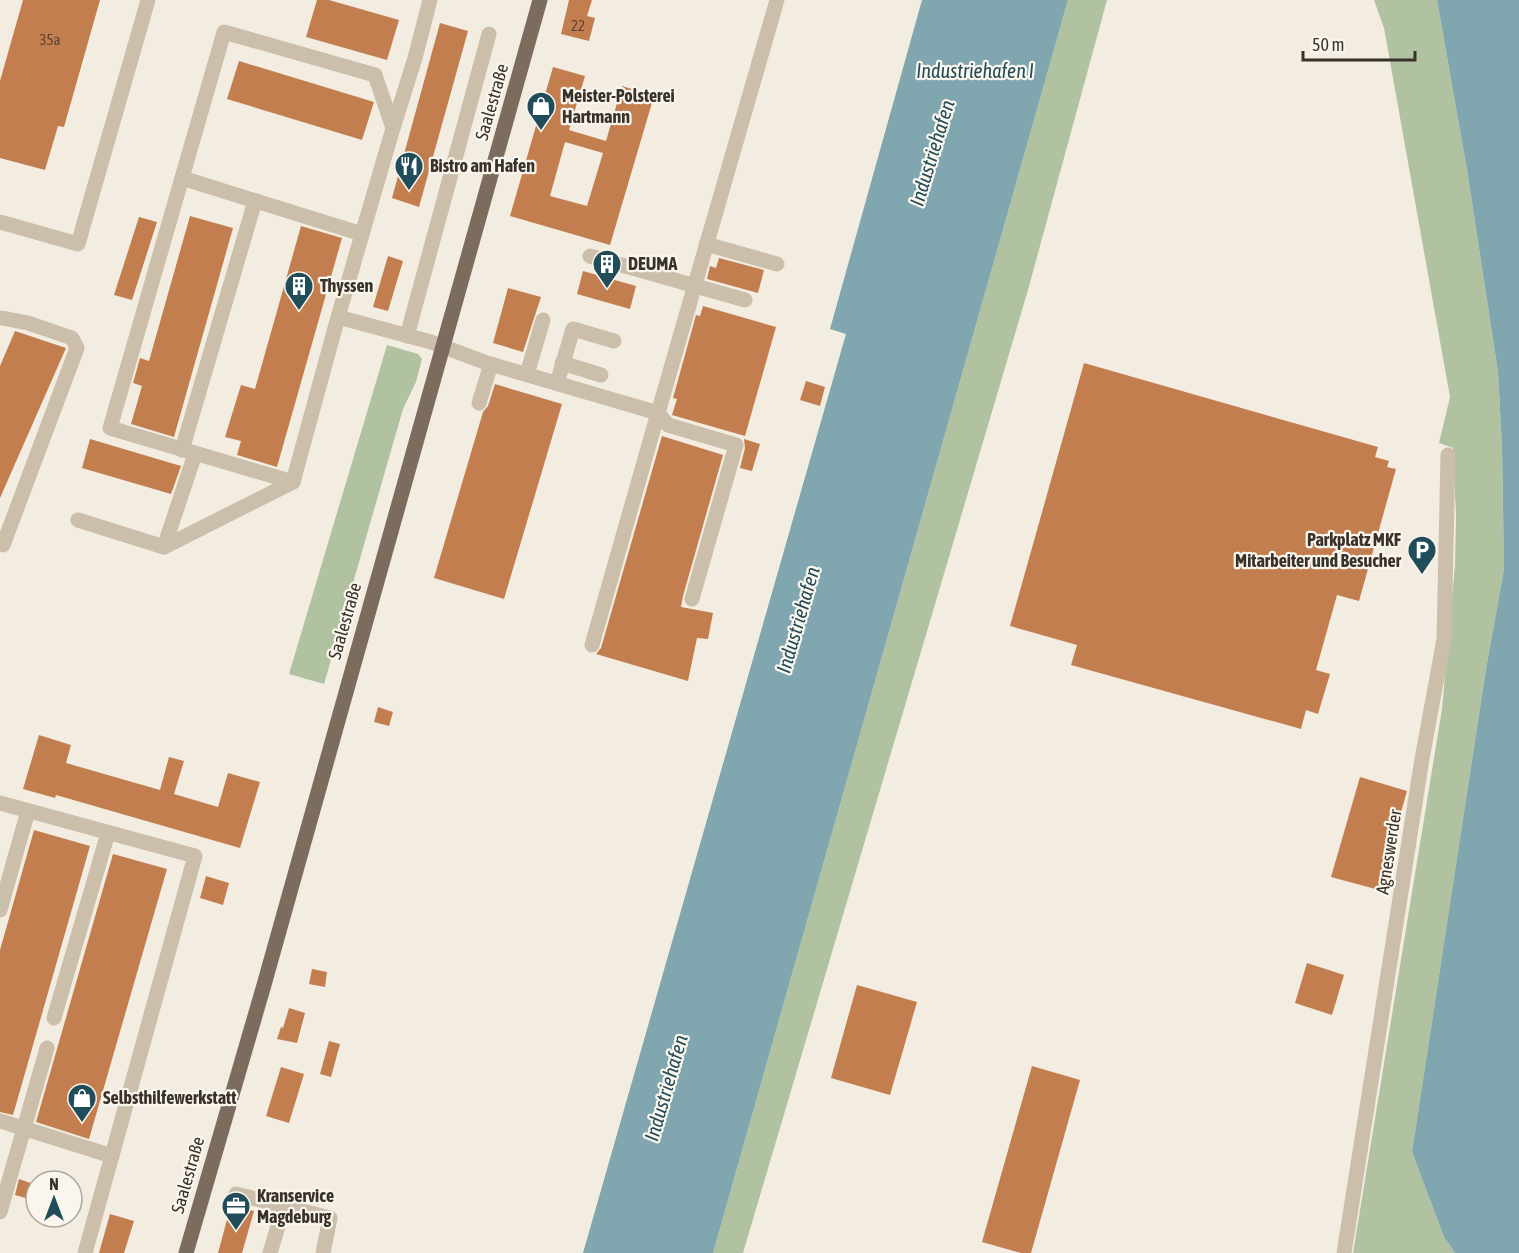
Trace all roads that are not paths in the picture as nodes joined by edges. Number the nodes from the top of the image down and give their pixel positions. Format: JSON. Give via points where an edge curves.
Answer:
{"nodes":[{"id":1,"x":148,"y":0,"type":"edge"},
{"id":2,"x":430,"y":0,"type":"edge"},
{"id":3,"x":540,"y":0,"type":"edge"},
{"id":4,"x":777,"y":0,"type":"edge"},
{"id":5,"x":489,"y":34,"type":"dead end"},
{"id":6,"x":393,"y":128,"type":"junction"},
{"id":7,"x":182,"y":178,"type":"junction"},
{"id":8,"x":255,"y":201,"type":"junction"},
{"id":9,"x":0,"y":222,"type":"edge"},
{"id":10,"x":362,"y":234,"type":"junction"},
{"id":11,"x":706,"y":244,"type":"junction"},
{"id":12,"x":590,"y":256,"type":"dead end"},
{"id":13,"x":777,"y":264,"type":"dead end"},
{"id":14,"x":695,"y":284,"type":"junction"},
{"id":15,"x":745,"y":300,"type":"dead end"},
{"id":16,"x":338,"y":317,"type":"junction"},
{"id":17,"x":0,"y":319,"type":"edge"},
{"id":18,"x":543,"y":320,"type":"dead end"},
{"id":19,"x":407,"y":336,"type":"junction"},
{"id":20,"x":614,"y":341,"type":"dead end"},
{"id":21,"x":443,"y":346,"type":"junction"},
{"id":22,"x":562,"y":363,"type":"junction"},
{"id":23,"x":490,"y":364,"type":"junction"},
{"id":24,"x":527,"y":374,"type":"junction"},
{"id":25,"x":601,"y":375,"type":"dead end"},
{"id":26,"x":556,"y":383,"type":"junction"},
{"id":27,"x":479,"y":404,"type":"dead end"},
{"id":28,"x":658,"y":413,"type":"junction"},
{"id":29,"x":189,"y":452,"type":"junction"},
{"id":30,"x":1448,"y":455,"type":"dead end"},
{"id":31,"x":293,"y":482,"type":"junction"},
{"id":32,"x":78,"y":520,"type":"dead end"},
{"id":33,"x":0,"y":544,"type":"edge"},
{"id":34,"x":164,"y":547,"type":"junction"},
{"id":35,"x":692,"y":598,"type":"dead end"},
{"id":36,"x":591,"y":645,"type":"dead end"},
{"id":37,"x":0,"y":804,"type":"edge"},
{"id":38,"x":28,"y":811,"type":"junction"},
{"id":39,"x":108,"y":833,"type":"junction"},
{"id":40,"x":0,"y":909,"type":"edge"},
{"id":41,"x":54,"y":1018,"type":"dead end"},
{"id":42,"x":47,"y":1048,"type":"dead end"},
{"id":43,"x":0,"y":1121,"type":"edge"},
{"id":44,"x":24,"y":1129,"type":"junction"},
{"id":45,"x":112,"y":1156,"type":"junction"},
{"id":46,"x":236,"y":1194,"type":"dead end"},
{"id":47,"x":284,"y":1206,"type":"junction"},
{"id":48,"x":0,"y":1212,"type":"edge"},
{"id":49,"x":85,"y":1253,"type":"edge"},
{"id":50,"x":186,"y":1253,"type":"edge"},
{"id":51,"x":270,"y":1253,"type":"edge"},
{"id":52,"x":323,"y":1253,"type":"edge"},
{"id":53,"x":1344,"y":1253,"type":"edge"}],
"edges":[{"from":1,"to":9,"type":"lane","via":[[78,244]]},
{"from":2,"to":6,"type":"lane"},
{"from":3,"to":21,"type":"main road","name":"Saalestraße"},
{"from":4,"to":11,"type":"lane"},
{"from":5,"to":19,"type":"lane"},
{"from":6,"to":7,"type":"lane","via":[[375,75],[224,32]]},
{"from":6,"to":10,"type":"lane"},
{"from":7,"to":8,"type":"lane"},
{"from":7,"to":29,"type":"lane","via":[[110,428]]},
{"from":8,"to":10,"type":"lane"},
{"from":8,"to":29,"type":"lane"},
{"from":10,"to":16,"type":"lane"},
{"from":11,"to":13,"type":"lane"},
{"from":11,"to":14,"type":"lane"},
{"from":12,"to":14,"type":"lane"},
{"from":14,"to":15,"type":"lane"},
{"from":14,"to":28,"type":"lane"},
{"from":16,"to":19,"type":"lane"},
{"from":16,"to":31,"type":"lane"},
{"from":17,"to":33,"type":"lane","via":[[28,323],[72,338],[77,348],[3,545]]},
{"from":18,"to":24,"type":"lane"},
{"from":19,"to":21,"type":"lane"},
{"from":20,"to":22,"type":"lane","via":[[573,329]]},
{"from":21,"to":23,"type":"lane"},
{"from":21,"to":50,"type":"main road","name":"Saalestraße"},
{"from":22,"to":25,"type":"lane"},
{"from":22,"to":26,"type":"lane"},
{"from":23,"to":24,"type":"lane"},
{"from":23,"to":27,"type":"lane"},
{"from":24,"to":26,"type":"lane"},
{"from":26,"to":28,"type":"lane"},
{"from":28,"to":35,"type":"lane","via":[[668,425],[736,445]]},
{"from":28,"to":36,"type":"lane"},
{"from":29,"to":31,"type":"lane"},
{"from":29,"to":34,"type":"lane"},
{"from":30,"to":53,"type":"lane","name":"Agneswerder","via":[[1444,639]]},
{"from":31,"to":34,"type":"lane"},
{"from":32,"to":34,"type":"lane"},
{"from":37,"to":38,"type":"lane"},
{"from":38,"to":39,"type":"lane"},
{"from":38,"to":40,"type":"lane"},
{"from":39,"to":41,"type":"lane"},
{"from":39,"to":45,"type":"lane","via":[[195,856]]},
{"from":42,"to":44,"type":"lane"},
{"from":43,"to":44,"type":"lane"},
{"from":44,"to":45,"type":"lane"},
{"from":44,"to":48,"type":"lane"},
{"from":45,"to":49,"type":"lane"},
{"from":46,"to":47,"type":"lane"},
{"from":47,"to":51,"type":"lane"},
{"from":47,"to":52,"type":"lane","via":[[330,1218]]}]}
